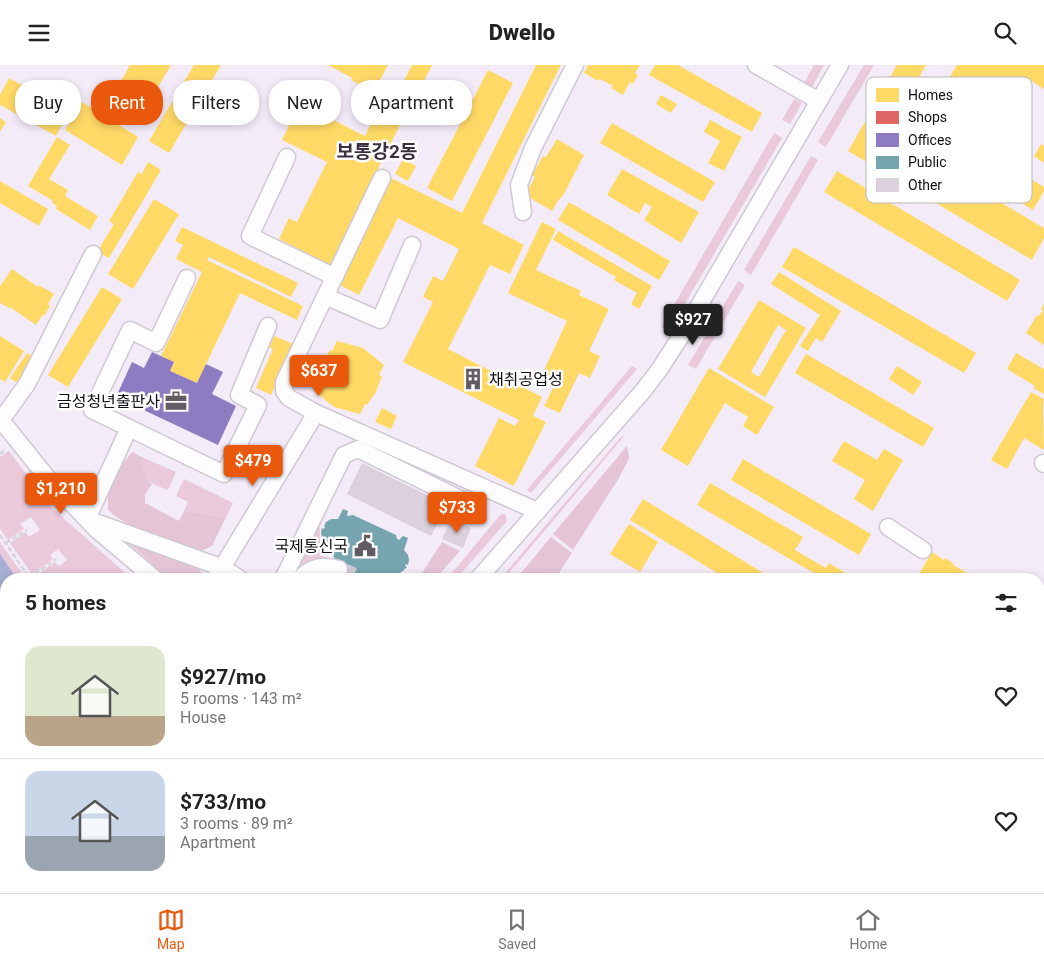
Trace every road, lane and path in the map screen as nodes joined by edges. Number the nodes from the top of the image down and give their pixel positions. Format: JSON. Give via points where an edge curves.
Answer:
{"nodes":[{"id":1,"x":575,"y":65,"type":"edge"},
{"id":2,"x":756,"y":65,"type":"edge"},
{"id":3,"x":840,"y":65,"type":"edge"},
{"id":4,"x":819,"y":101,"type":"junction"},
{"id":5,"x":287,"y":157,"type":"dead end"},
{"id":6,"x":382,"y":178,"type":"dead end"},
{"id":7,"x":523,"y":212,"type":"dead end"},
{"id":8,"x":412,"y":245,"type":"dead end"},
{"id":9,"x":93,"y":254,"type":"dead end"},
{"id":10,"x":335,"y":277,"type":"junction"},
{"id":11,"x":187,"y":278,"type":"dead end"},
{"id":12,"x":325,"y":296,"type":"junction"},
{"id":13,"x":268,"y":326,"type":"dead end"},
{"id":14,"x":316,"y":413,"type":"junction"},
{"id":15,"x":0,"y":420,"type":"edge"},
{"id":16,"x":128,"y":428,"type":"junction"},
{"id":17,"x":461,"y":507,"type":"dead end"},
{"id":18,"x":537,"y":511,"type":"junction"},
{"id":19,"x":87,"y":519,"type":"junction"},
{"id":20,"x":888,"y":527,"type":"dead end"},
{"id":21,"x":27,"y":529,"type":"dead end"},
{"id":22,"x":0,"y":535,"type":"edge"},
{"id":23,"x":6,"y":543,"type":"junction"},
{"id":24,"x":924,"y":550,"type":"dead end"},
{"id":25,"x":56,"y":559,"type":"dead end"},
{"id":26,"x":339,"y":569,"type":"tunnel mouth"},
{"id":27,"x":25,"y":573,"type":"edge"},
{"id":28,"x":37,"y":573,"type":"edge"},
{"id":29,"x":148,"y":573,"type":"edge"},
{"id":30,"x":217,"y":573,"type":"edge"},
{"id":31,"x":220,"y":573,"type":"edge"},
{"id":32,"x":286,"y":573,"type":"edge"},
{"id":33,"x":308,"y":573,"type":"edge"},
{"id":34,"x":483,"y":573,"type":"edge"}],
"edges":[{"from":1,"to":7,"type":"street","via":[[533,148],[519,185]]},
{"from":2,"to":4,"type":"street"},
{"from":3,"to":4,"type":"street"},
{"from":4,"to":18,"type":"street","via":[[659,369]]},
{"from":5,"to":10,"type":"street","via":[[250,236]]},
{"from":6,"to":10,"type":"street"},
{"from":8,"to":12,"type":"street","via":[[380,319]]},
{"from":9,"to":15,"type":"street","via":[[26,384]]},
{"from":10,"to":12,"type":"street"},
{"from":11,"to":16,"type":"street","via":[[156,343],[130,331],[92,410]]},
{"from":12,"to":14,"type":"street","via":[[284,383],[289,399]]},
{"from":13,"to":16,"type":"street","via":[[239,395],[258,405],[224,474]]},
{"from":14,"to":18,"type":"street"},
{"from":14,"to":31,"type":"street"},
{"from":15,"to":19,"type":"street","via":[[50,481]]},
{"from":16,"to":19,"type":"street"},
{"from":17,"to":32,"type":"street","via":[[464,501],[358,449],[344,455]]},
{"from":18,"to":34,"type":"street"},
{"from":19,"to":29,"type":"street"},
{"from":19,"to":30,"type":"street"},
{"from":20,"to":24,"type":"street"},
{"from":21,"to":23,"type":"path"},
{"from":22,"to":23,"type":"path"},
{"from":23,"to":27,"type":"path"},
{"from":25,"to":28,"type":"path"},
{"from":26,"to":33,"type":"street","via":[[326,565],[315,567]]}]}
